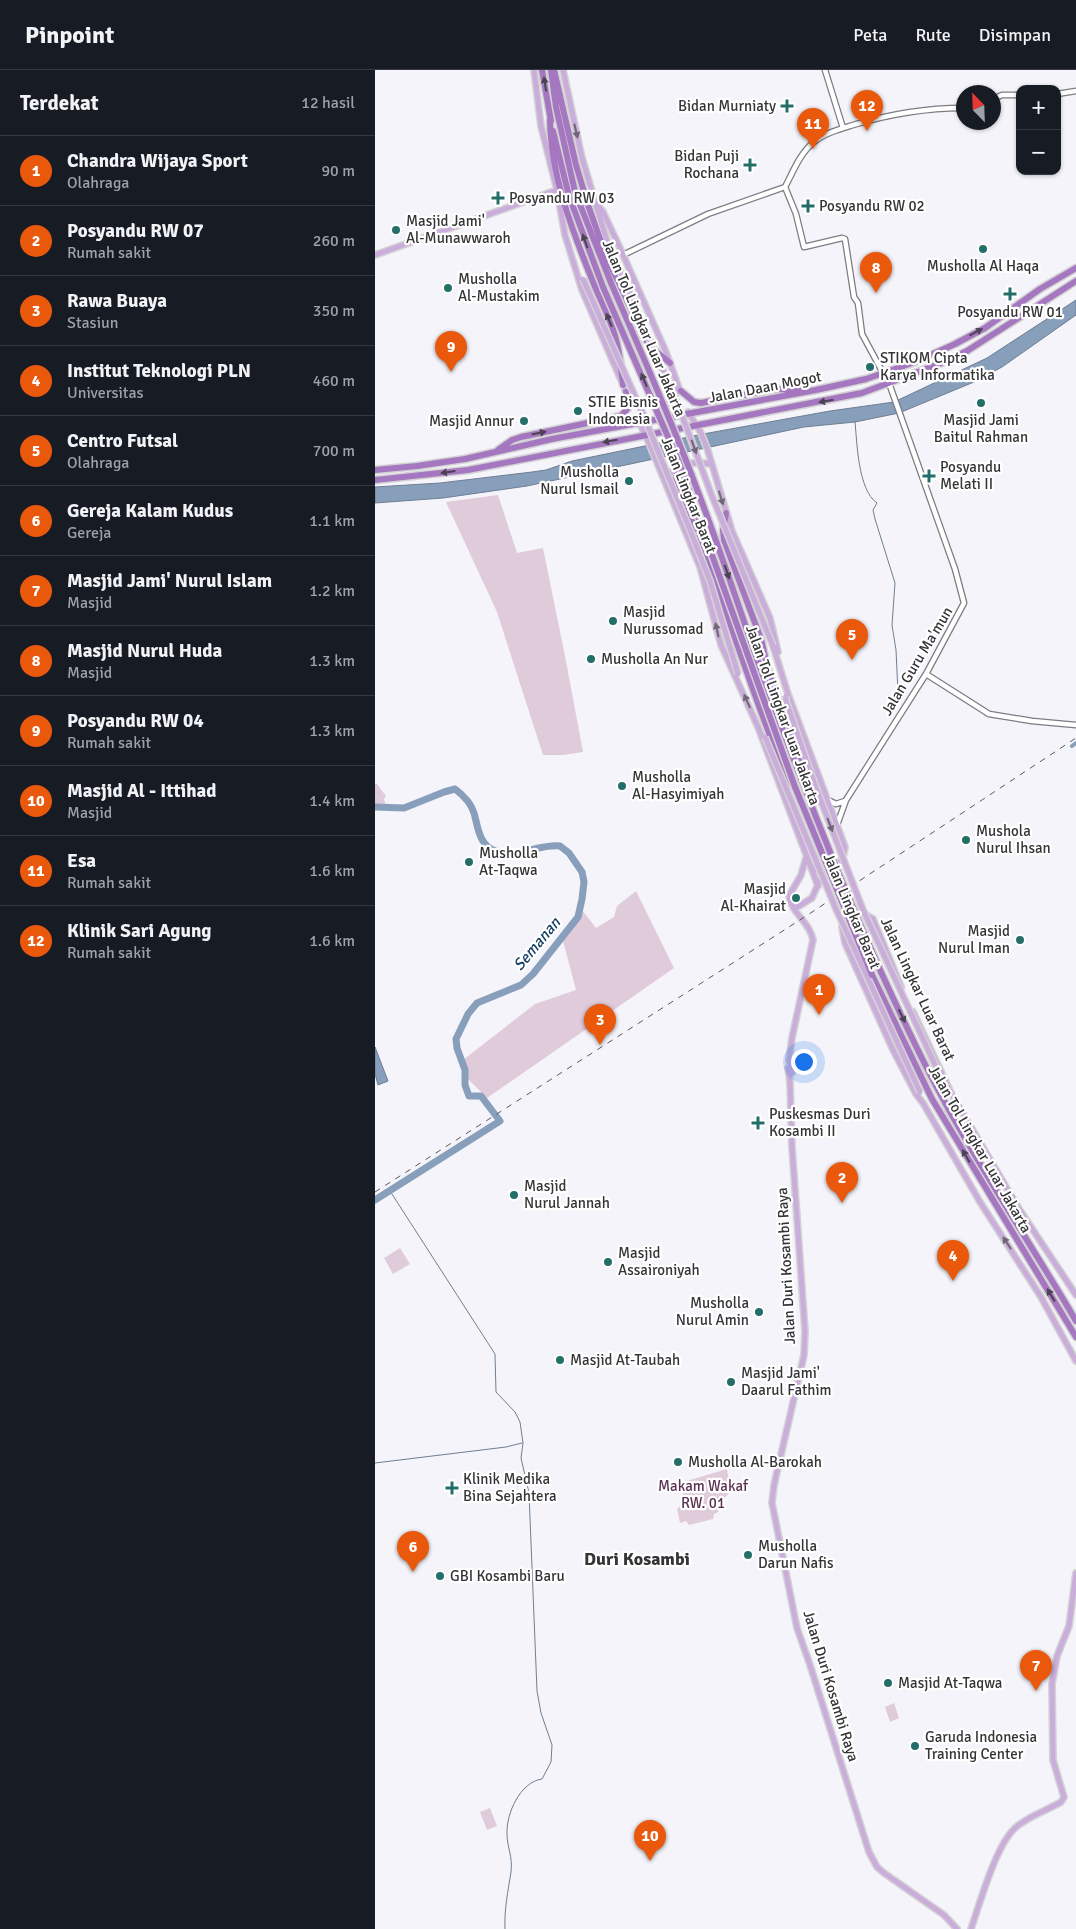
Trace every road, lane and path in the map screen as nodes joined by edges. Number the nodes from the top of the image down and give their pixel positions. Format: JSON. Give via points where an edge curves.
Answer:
{"nodes":[{"id":1,"x":534,"y":70,"type":"edge"},
{"id":2,"x":542,"y":70,"type":"edge"},
{"id":3,"x":552,"y":70,"type":"edge"},
{"id":4,"x":563,"y":70,"type":"edge"},
{"id":5,"x":825,"y":70,"type":"edge"},
{"id":6,"x":1076,"y":91,"type":"edge"},
{"id":7,"x":1061,"y":93,"type":"edge"},
{"id":8,"x":1001,"y":95,"type":"edge"},
{"id":9,"x":1016,"y":95,"type":"edge"},
{"id":10,"x":956,"y":108,"type":"edge"},
{"id":11,"x":550,"y":120,"type":"junction"},
{"id":12,"x":843,"y":128,"type":"junction"},
{"id":13,"x":785,"y":188,"type":"junction"},
{"id":14,"x":557,"y":190,"type":"junction"},
{"id":15,"x":597,"y":204,"type":"junction"},
{"id":16,"x":561,"y":211,"type":"junction"},
{"id":17,"x":375,"y":255,"type":"edge"},
{"id":18,"x":623,"y":255,"type":"junction"},
{"id":19,"x":1076,"y":268,"type":"edge"},
{"id":20,"x":1076,"y":281,"type":"edge"},
{"id":21,"x":670,"y":363,"type":"junction"},
{"id":22,"x":883,"y":373,"type":"junction"},
{"id":23,"x":889,"y":383,"type":"junction"},
{"id":24,"x":625,"y":388,"type":"junction"},
{"id":25,"x":679,"y":388,"type":"junction"},
{"id":26,"x":768,"y":390,"type":"junction"},
{"id":27,"x":816,"y":390,"type":"junction"},
{"id":28,"x":758,"y":400,"type":"junction"},
{"id":29,"x":689,"y":413,"type":"junction"},
{"id":30,"x":639,"y":423,"type":"junction"},
{"id":31,"x":696,"y":424,"type":"junction"},
{"id":32,"x":644,"y":435,"type":"junction"},
{"id":33,"x":496,"y":452,"type":"junction"},
{"id":34,"x":710,"y":464,"type":"junction"},
{"id":35,"x":682,"y":465,"type":"junction"},
{"id":36,"x":375,"y":470,"type":"edge"},
{"id":37,"x":375,"y":480,"type":"edge"},
{"id":38,"x":664,"y":481,"type":"junction"},
{"id":39,"x":725,"y":513,"type":"junction"},
{"id":40,"x":679,"y":516,"type":"junction"},
{"id":41,"x":694,"y":524,"type":"junction"},
{"id":42,"x":778,"y":663,"type":"junction"},
{"id":43,"x":926,"y":674,"type":"junction"},
{"id":44,"x":738,"y":682,"type":"junction"},
{"id":45,"x":787,"y":695,"type":"junction"},
{"id":46,"x":1076,"y":725,"type":"edge"},
{"id":47,"x":759,"y":728,"type":"junction"},
{"id":48,"x":795,"y":787,"type":"junction"},
{"id":49,"x":807,"y":793,"type":"junction"},
{"id":50,"x":827,"y":799,"type":"junction"},
{"id":51,"x":847,"y":800,"type":"junction"},
{"id":52,"x":837,"y":825,"type":"junction"},
{"id":53,"x":807,"y":860,"type":"junction"},
{"id":54,"x":833,"y":869,"type":"junction"},
{"id":55,"x":817,"y":886,"type":"junction"},
{"id":56,"x":794,"y":909,"type":"junction"},
{"id":57,"x":942,"y":1076,"type":"junction"},
{"id":58,"x":923,"y":1103,"type":"junction"},
{"id":59,"x":1076,"y":1295,"type":"edge"},
{"id":60,"x":1076,"y":1321,"type":"edge"},
{"id":61,"x":1076,"y":1337,"type":"edge"},
{"id":62,"x":1076,"y":1361,"type":"edge"},
{"id":63,"x":1076,"y":1573,"type":"edge"},
{"id":64,"x":957,"y":1929,"type":"edge"},
{"id":65,"x":971,"y":1929,"type":"edge"}],
"edges":[{"from":1,"to":14,"type":"main road","via":[[541,126]]},
{"from":11,"to":2,"type":"highway","name":"Jalan Tol Lingkar Luar Jakarta","one_way":true},
{"from":3,"to":21,"type":"highway","via":[[587,205],[606,256],[644,337]]},
{"from":3,"to":49,"type":"highway","name":"Jalan Tol Lingkar Luar Jakarta","one_way":true,"bridge":true,"via":[[556,108],[575,192],[698,492]]},
{"from":4,"to":15,"type":"main road","name":"Jalan Lingkar Barat","one_way":true,"via":[[582,158]]},
{"from":5,"to":12,"type":"street"},
{"from":6,"to":7,"type":"street"},
{"from":8,"to":9,"type":"street"},
{"from":10,"to":12,"type":"street","via":[[896,114]]},
{"from":24,"to":11,"type":"highway","one_way":true,"via":[[615,335],[558,182],[550,141]]},
{"from":48,"to":11,"type":"highway","name":"Jalan Tol Lingkar Luar Jakarta","one_way":true,"bridge":true,"via":[[678,460],[603,287],[569,196]]},
{"from":12,"to":13,"type":"street","via":[[813,142]]},
{"from":13,"to":18,"type":"street","via":[[708,214]]},
{"from":13,"to":22,"type":"street","via":[[796,214],[804,247],[845,239],[860,329]]},
{"from":14,"to":16,"type":"main road"},
{"from":14,"to":17,"type":"main road"},
{"from":15,"to":18,"type":"main road","name":"Jalan Lingkar Barat"},
{"from":15,"to":42,"type":"main road","name":"Jalan Lingkar Barat","one_way":true,"bridge":true,"via":[[607,241],[680,410]]},
{"from":16,"to":24,"type":"main road","via":[[582,290]]},
{"from":16,"to":44,"type":"main road","name":"Jalan Lingkar Barat","bridge":true,"via":[[583,279],[643,414],[710,581]]},
{"from":18,"to":21,"type":"main road","name":"Jalan Lingkar Barat"},
{"from":22,"to":19,"type":"highway","name":"Jalan Daan Mogot","one_way":true,"via":[[935,354],[985,328]]},
{"from":20,"to":23,"type":"highway","name":"Jalan Daan Mogot","via":[[967,351]]},
{"from":21,"to":25,"type":"main road","name":"Jalan Lingkar Barat"},
{"from":22,"to":27,"type":"highway","name":"Jalan Daan Mogot"},
{"from":23,"to":31,"type":"highway","name":"Jalan Daan Mogot","one_way":true,"via":[[844,398]]},
{"from":23,"to":43,"type":"street","name":"Jalan Guru Ma'mun","via":[[965,601]]},
{"from":24,"to":25,"type":"main road","via":[[646,406],[657,406],[672,399]]},
{"from":33,"to":24,"type":"highway","one_way":true,"via":[[521,437],[621,416],[628,408]]},
{"from":25,"to":26,"type":"highway","via":[[694,402],[701,403]]},
{"from":26,"to":27,"type":"highway"},
{"from":26,"to":28,"type":"highway"},
{"from":27,"to":28,"type":"highway","name":"Jalan Daan Mogot"},
{"from":28,"to":29,"type":"highway","name":"Jalan Daan Mogot"},
{"from":29,"to":30,"type":"highway","name":"Jalan Daan Mogot"},
{"from":29,"to":31,"type":"main road","name":"Jalan Lingkar Barat"},
{"from":30,"to":32,"type":"main road","name":"Jalan Lingkar Barat"},
{"from":30,"to":33,"type":"highway","name":"Jalan Daan Mogot"},
{"from":31,"to":32,"type":"highway","name":"Jalan Daan Mogot"},
{"from":31,"to":34,"type":"main road","name":"Jalan Lingkar Barat"},
{"from":32,"to":37,"type":"highway","name":"Jalan Daan Mogot","one_way":true,"via":[[467,470]]},
{"from":32,"to":38,"type":"main road","name":"Jalan Lingkar Barat"},
{"from":33,"to":36,"type":"highway","name":"Jalan Daan Mogot","via":[[446,462]]},
{"from":34,"to":35,"type":"main road"},
{"from":34,"to":39,"type":"main road","name":"Jalan Lingkar Barat","one_way":true},
{"from":35,"to":38,"type":"main road"},
{"from":35,"to":41,"type":"highway","via":[[675,484]]},
{"from":38,"to":40,"type":"main road","name":"Jalan Lingkar Barat"},
{"from":39,"to":42,"type":"main road","name":"Jalan Lingkar Barat","via":[[770,618]]},
{"from":39,"to":49,"type":"highway","bridge":true,"via":[[724,540],[761,639],[769,674],[806,780]]},
{"from":40,"to":41,"type":"highway"},
{"from":44,"to":40,"type":"main road","name":"Jalan Lingkar Barat","one_way":true,"via":[[721,645],[706,587]]},
{"from":41,"to":48,"type":"highway","bridge":true,"via":[[773,744]]},
{"from":42,"to":45,"type":"main road","name":"Jalan Lingkar Barat"},
{"from":43,"to":46,"type":"street","via":[[989,714]]},
{"from":43,"to":51,"type":"street","name":"Jalan Guru Ma'mun"},
{"from":47,"to":44,"type":"main road","name":"Jalan Lingkar Barat","one_way":true},
{"from":45,"to":50,"type":"main road","name":"Jalan Lingkar Barat"},
{"from":45,"to":57,"type":"main road","name":"Jalan Lingkar Barat","one_way":true,"bridge":true,"via":[[786,701],[816,788],[863,910]]},
{"from":47,"to":53,"type":"main road","name":"Jalan Lingkar Barat"},
{"from":47,"to":58,"type":"main road","name":"Jalan Lingkar Barat","bridge":true},
{"from":61,"to":48,"type":"highway","name":"Jalan Tol Lingkar Luar Jakarta","one_way":true,"bridge":true,"via":[[932,1099],[872,975]]},
{"from":49,"to":60,"type":"highway","name":"Jalan Tol Lingkar Luar Jakarta","one_way":true,"bridge":true,"via":[[861,928],[941,1095],[984,1172]]},
{"from":50,"to":51,"type":"street","via":[[836,804]]},
{"from":50,"to":52,"type":"main road","name":"Jalan Lingkar Barat"},
{"from":51,"to":52,"type":"street","name":"Jalan Guru Ma'mun"},
{"from":52,"to":54,"type":"main road","name":"Jalan Lingkar Barat","via":[[845,847],[842,861]]},
{"from":53,"to":54,"type":"main road","via":[[819,870]]},
{"from":53,"to":55,"type":"main road"},
{"from":53,"to":56,"type":"main road","via":[[789,896]]},
{"from":54,"to":55,"type":"main road"},
{"from":55,"to":56,"type":"main road","via":[[812,898]]},
{"from":56,"to":64,"type":"main road","name":"Jalan Duri Kosambi Raya","via":[[810,929],[813,940],[789,1060],[805,1338],[804,1355],[774,1485],[774,1513],[797,1628],[869,1852],[884,1873],[944,1915]]},
{"from":57,"to":58,"type":"main road","name":"Jalan Lingkar Luar Barat","via":[[895,974],[876,923],[863,913],[846,920],[842,927],[845,943],[903,1070]]},
{"from":57,"to":59,"type":"main road","name":"Jalan Lingkar Luar Barat","via":[[1003,1184]]},
{"from":62,"to":58,"type":"main road","name":"Jalan Lingkar Luar Barat","one_way":true,"via":[[1041,1297],[979,1202]]},
{"from":63,"to":65,"type":"main road","via":[[1069,1626],[1057,1656],[1052,1684],[1053,1760],[1064,1797],[1009,1835],[995,1862]]}]}
